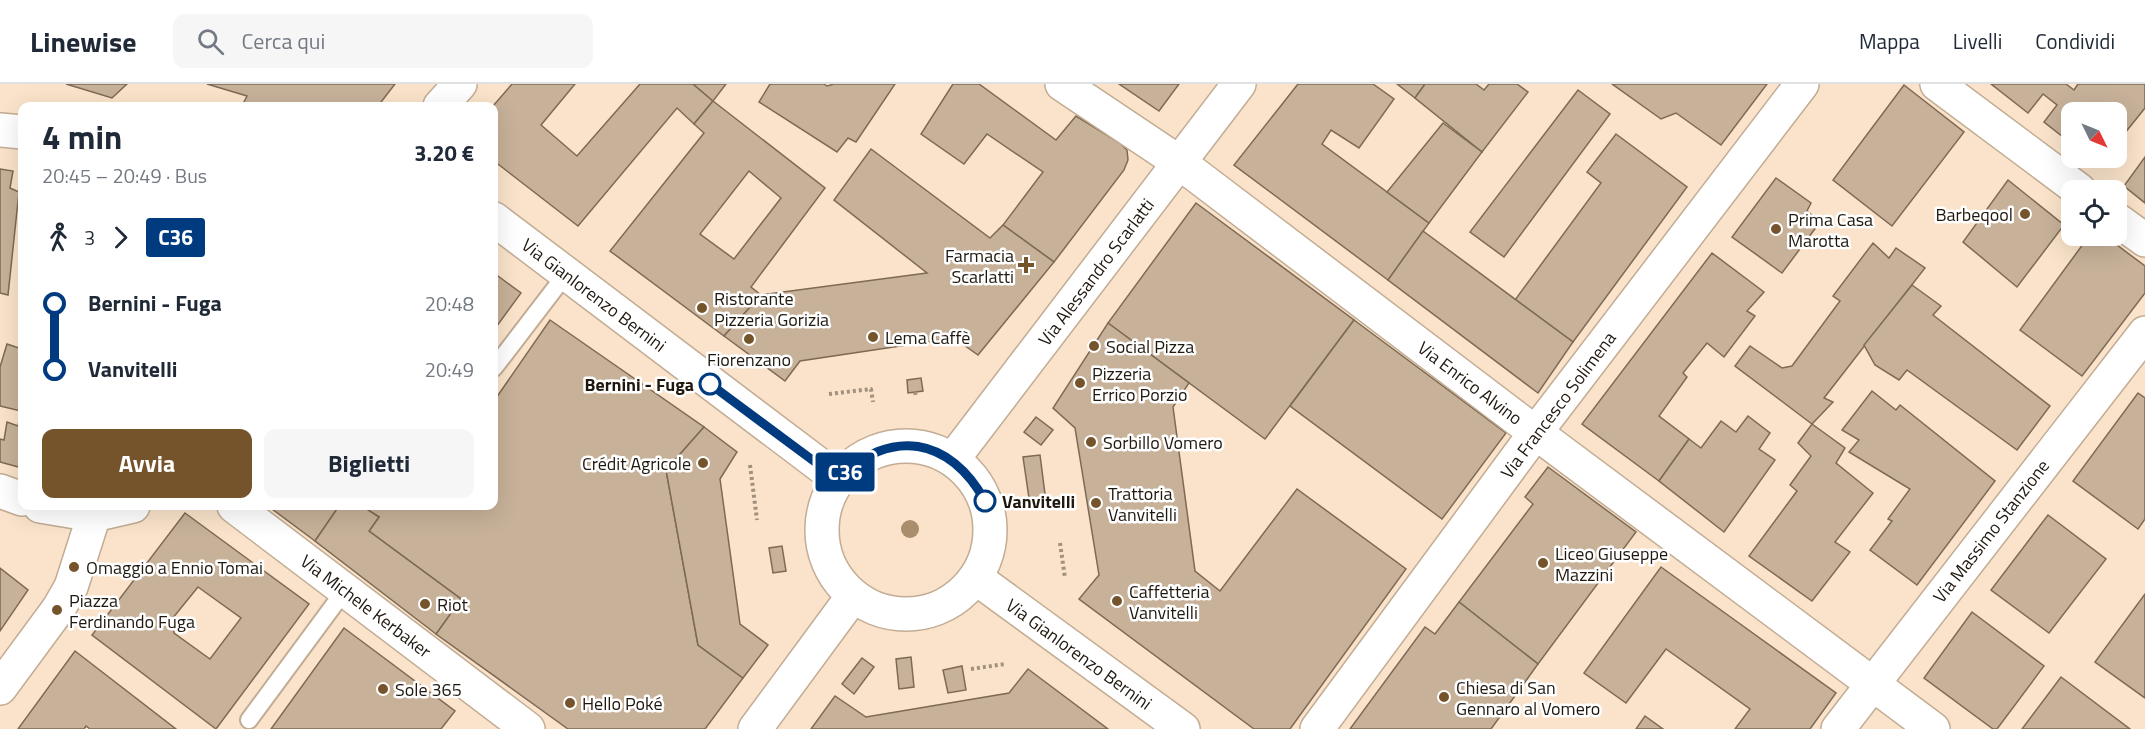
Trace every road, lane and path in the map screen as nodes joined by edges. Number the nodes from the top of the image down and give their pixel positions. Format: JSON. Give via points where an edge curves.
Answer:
{"nodes":[{"id":1,"x":1062,"y":84,"type":"edge"},
{"id":2,"x":1239,"y":84,"type":"edge"},
{"id":3,"x":1802,"y":84,"type":"edge"},
{"id":4,"x":1937,"y":84,"type":"edge"},
{"id":5,"x":0,"y":130,"type":"edge"},
{"id":6,"x":18,"y":132,"type":"edge"},
{"id":7,"x":1180,"y":163,"type":"junction"},
{"id":8,"x":2066,"y":180,"type":"edge"},
{"id":9,"x":498,"y":222,"type":"edge"},
{"id":10,"x":2127,"y":227,"type":"edge"},
{"id":11,"x":2145,"y":240,"type":"edge"},
{"id":12,"x":566,"y":274,"type":"junction"},
{"id":13,"x":2145,"y":333,"type":"edge"},
{"id":14,"x":498,"y":363,"type":"edge"},
{"id":15,"x":829,"y":394,"type":"dead end"},
{"id":16,"x":873,"y":402,"type":"dead end"},
{"id":17,"x":1536,"y":432,"type":"junction"},
{"id":18,"x":953,"y":459,"type":"junction"},
{"id":19,"x":750,"y":465,"type":"dead end"},
{"id":20,"x":838,"y":479,"type":"junction"},
{"id":21,"x":0,"y":491,"type":"edge"},
{"id":22,"x":18,"y":498,"type":"edge"},
{"id":23,"x":67,"y":510,"type":"edge"},
{"id":24,"x":114,"y":510,"type":"edge"},
{"id":25,"x":239,"y":510,"type":"edge"},
{"id":26,"x":94,"y":514,"type":"junction"},
{"id":27,"x":758,"y":520,"type":"dead end"},
{"id":28,"x":1060,"y":543,"type":"dead end"},
{"id":29,"x":976,"y":578,"type":"junction"},
{"id":30,"x":1065,"y":578,"type":"dead end"},
{"id":31,"x":345,"y":590,"type":"junction"},
{"id":32,"x":853,"y":596,"type":"junction"},
{"id":33,"x":1005,"y":664,"type":"dead end"},
{"id":34,"x":971,"y":669,"type":"dead end"},
{"id":35,"x":3,"y":682,"type":"edge"},
{"id":36,"x":1873,"y":684,"type":"junction"},
{"id":37,"x":249,"y":720,"type":"dead end"},
{"id":38,"x":1919,"y":724,"type":"edge"},
{"id":39,"x":528,"y":729,"type":"edge"},
{"id":40,"x":755,"y":729,"type":"edge"},
{"id":41,"x":1184,"y":729,"type":"edge"},
{"id":42,"x":1317,"y":729,"type":"edge"},
{"id":43,"x":1838,"y":729,"type":"edge"}],
"edges":[{"from":1,"to":7,"type":"street","name":"Via Enrico Alvino"},
{"from":2,"to":7,"type":"street","name":"Via Alessandro Scarlatti"},
{"from":3,"to":17,"type":"street","name":"Via Francesco Solimena"},
{"from":4,"to":8,"type":"street"},
{"from":5,"to":6,"type":"street"},
{"from":7,"to":17,"type":"street","name":"Via Enrico Alvino"},
{"from":7,"to":18,"type":"street","name":"Via Alessandro Scarlatti"},
{"from":9,"to":12,"type":"street","name":"Via Gianlorenzo Bernini"},
{"from":10,"to":11,"type":"street"},
{"from":12,"to":14,"type":"lane"},
{"from":12,"to":20,"type":"street","name":"Via Gianlorenzo Bernini"},
{"from":13,"to":36,"type":"street","name":"Via Massimo Stanzione"},
{"from":15,"to":16,"type":"path","via":[[871,389]]},
{"from":17,"to":36,"type":"street","name":"Via Enrico Alvino"},
{"from":17,"to":42,"type":"street","name":"Via Francesco Solimena"},
{"from":18,"to":20,"type":"street","via":[[927,448],[900,446],[872,452]]},
{"from":18,"to":29,"type":"street","via":[[972,477],[985,501],[990,525],[987,553]]},
{"from":19,"to":27,"type":"path"},
{"from":20,"to":32,"type":"street","via":[[827,496],[822,519],[823,546],[834,574]]},
{"from":21,"to":22,"type":"street"},
{"from":23,"to":26,"type":"street"},
{"from":24,"to":26,"type":"street"},
{"from":25,"to":31,"type":"street","name":"Via Michele Kerbaker"},
{"from":26,"to":35,"type":"street","via":[[71,587]]},
{"from":28,"to":30,"type":"path"},
{"from":29,"to":32,"type":"street","via":[[957,597],[940,606],[905,615],[878,610]]},
{"from":29,"to":41,"type":"street","name":"Via Gianlorenzo Bernini"},
{"from":31,"to":37,"type":"lane"},
{"from":31,"to":39,"type":"street","name":"Via Michele Kerbaker"},
{"from":32,"to":40,"type":"street"},
{"from":33,"to":34,"type":"path"},
{"from":36,"to":38,"type":"street","name":"Via Enrico Alvino"},
{"from":36,"to":43,"type":"street","name":"Via Massimo Stanzione"}]}
